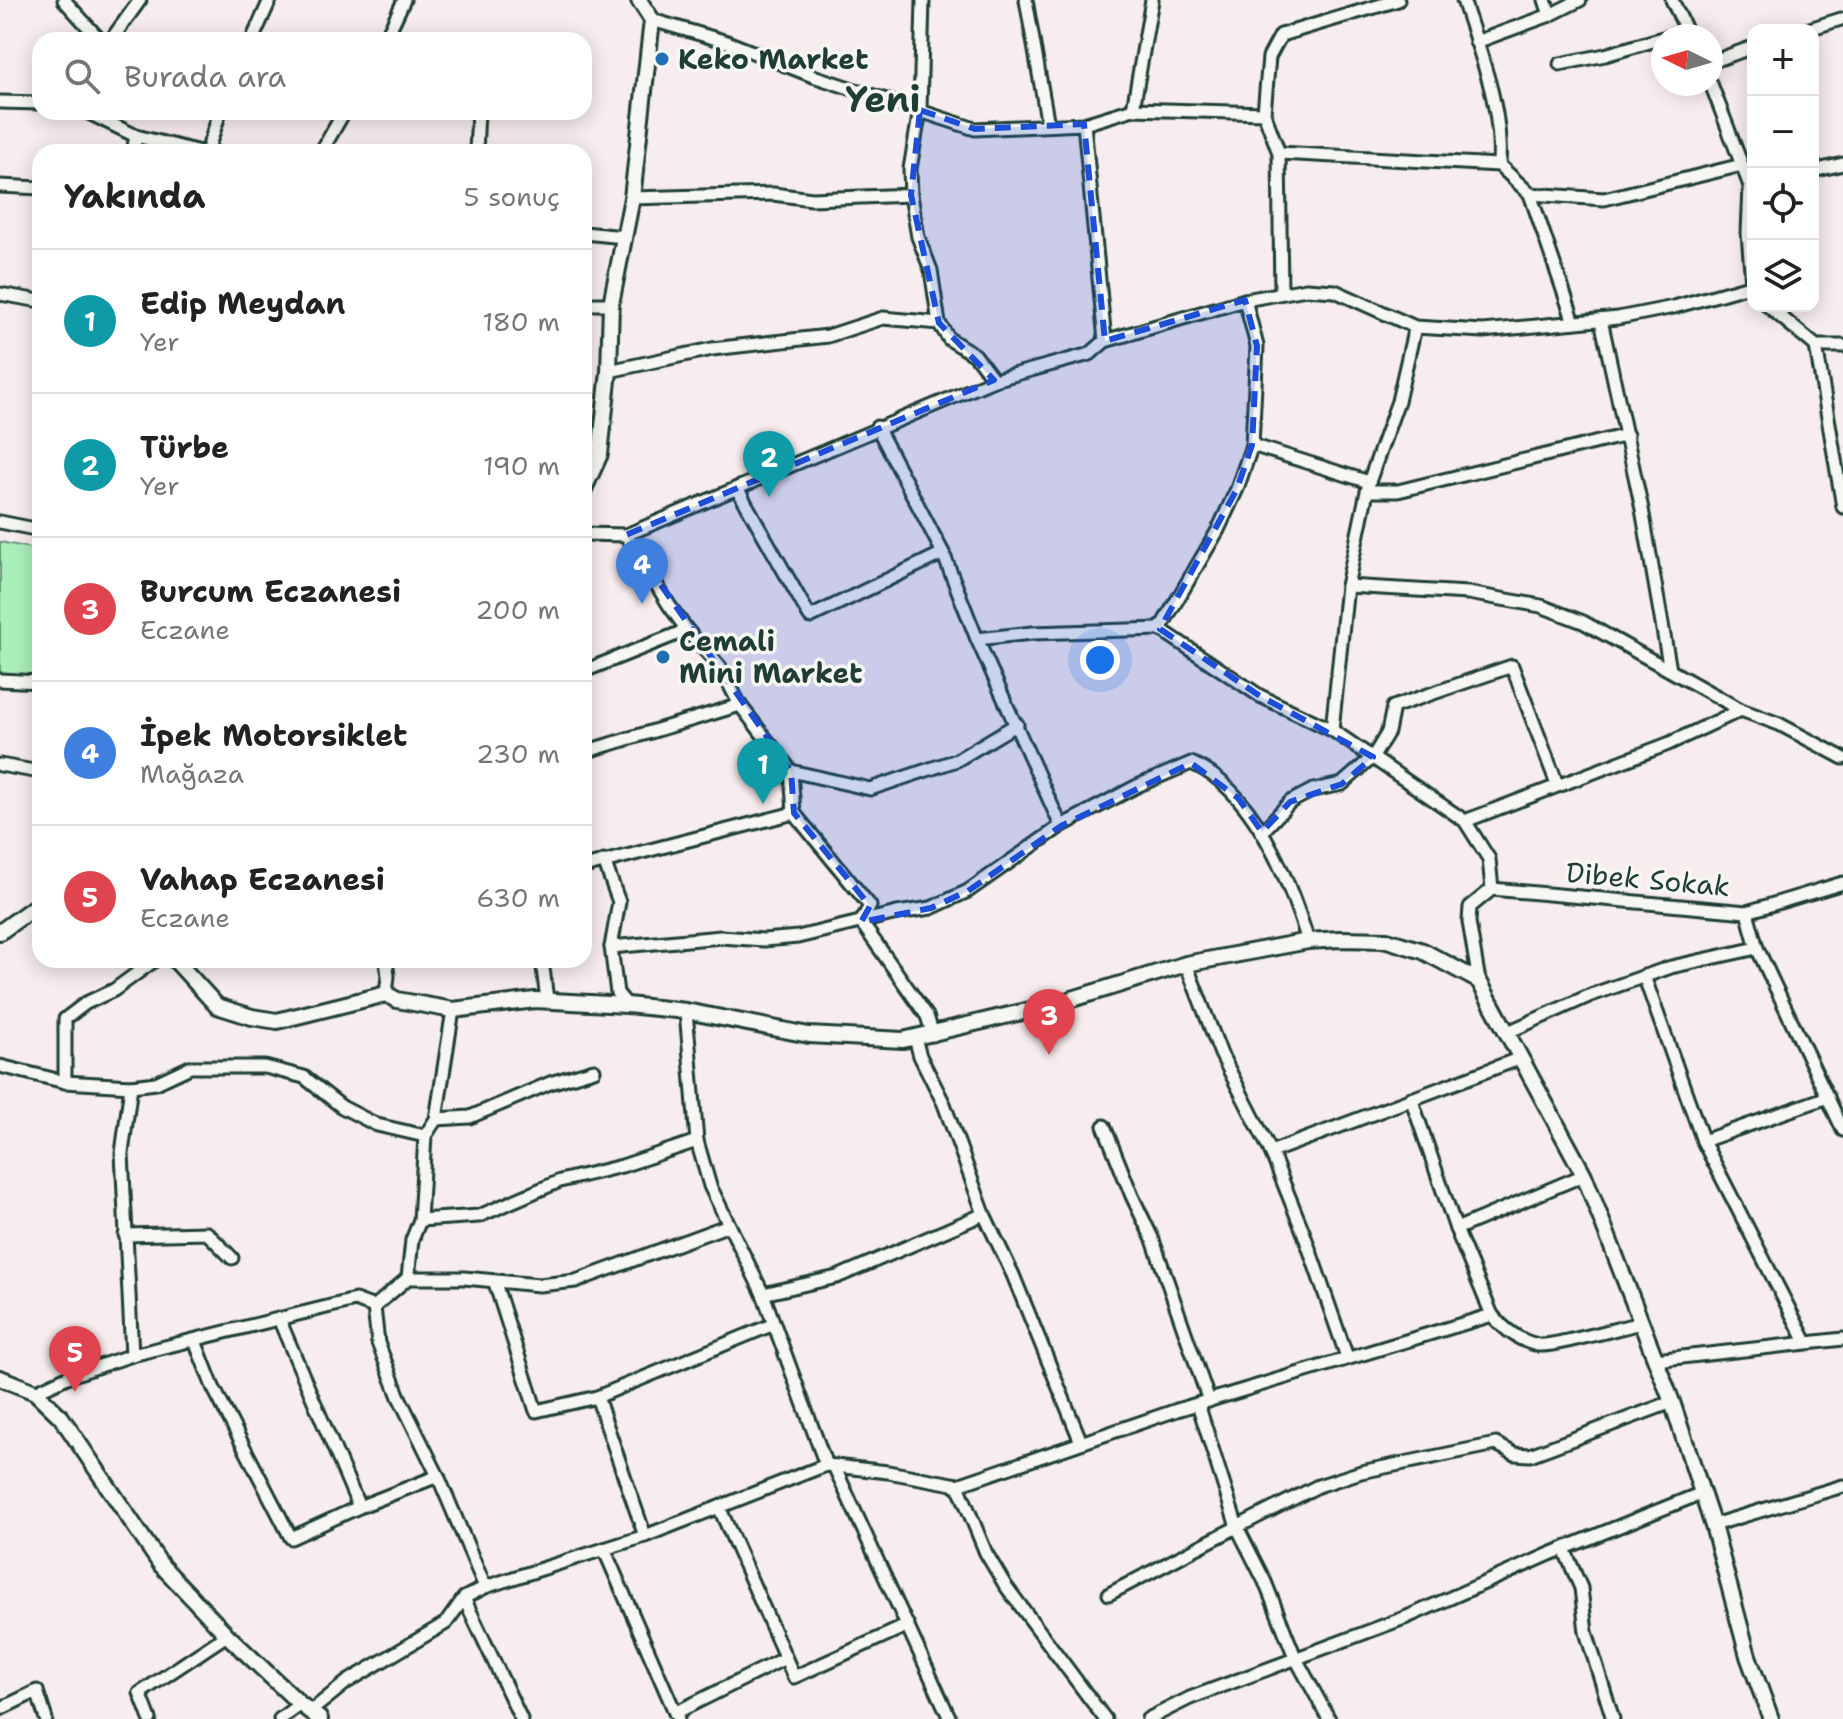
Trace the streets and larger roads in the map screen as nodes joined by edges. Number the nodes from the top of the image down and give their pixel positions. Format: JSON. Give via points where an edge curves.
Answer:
{"nodes":[{"id":1,"x":64,"y":0,"type":"edge"},
{"id":2,"x":140,"y":0,"type":"edge"},
{"id":3,"x":270,"y":0,"type":"edge"},
{"id":4,"x":404,"y":0,"type":"edge"},
{"id":5,"x":639,"y":0,"type":"edge"},
{"id":6,"x":923,"y":0,"type":"edge"},
{"id":7,"x":1026,"y":0,"type":"edge"},
{"id":8,"x":1152,"y":0,"type":"edge"},
{"id":9,"x":1398,"y":0,"type":"edge"},
{"id":10,"x":1463,"y":0,"type":"edge"},
{"id":11,"x":1545,"y":0,"type":"edge"},
{"id":12,"x":1580,"y":0,"type":"edge"},
{"id":13,"x":1672,"y":0,"type":"edge"},
{"id":14,"x":1550,"y":15,"type":"junction"},
{"id":15,"x":1841,"y":19,"type":"dead end"},
{"id":16,"x":652,"y":20,"type":"junction"},
{"id":17,"x":1683,"y":24,"type":"edge"},
{"id":18,"x":1819,"y":26,"type":"edge"},
{"id":19,"x":93,"y":32,"type":"edge"},
{"id":20,"x":117,"y":32,"type":"edge"},
{"id":21,"x":256,"y":32,"type":"edge"},
{"id":22,"x":388,"y":32,"type":"edge"},
{"id":23,"x":1476,"y":42,"type":"junction"},
{"id":24,"x":1651,"y":42,"type":"edge"},
{"id":25,"x":1747,"y":49,"type":"edge"},
{"id":26,"x":1723,"y":58,"type":"edge"},
{"id":27,"x":1560,"y":64,"type":"dead end"},
{"id":28,"x":1716,"y":96,"type":"edge"},
{"id":29,"x":0,"y":102,"type":"edge"},
{"id":30,"x":32,"y":103,"type":"edge"},
{"id":31,"x":1133,"y":109,"type":"junction"},
{"id":32,"x":920,"y":110,"type":"junction"},
{"id":33,"x":1264,"y":113,"type":"junction"},
{"id":34,"x":103,"y":120,"type":"edge"},
{"id":35,"x":217,"y":120,"type":"edge"},
{"id":36,"x":339,"y":120,"type":"edge"},
{"id":37,"x":478,"y":120,"type":"edge"},
{"id":38,"x":1084,"y":124,"type":"junction"},
{"id":39,"x":1048,"y":125,"type":"junction"},
{"id":40,"x":136,"y":136,"type":"junction"},
{"id":41,"x":134,"y":144,"type":"edge"},
{"id":42,"x":168,"y":144,"type":"edge"},
{"id":43,"x":210,"y":144,"type":"edge"},
{"id":44,"x":326,"y":144,"type":"edge"},
{"id":45,"x":476,"y":144,"type":"edge"},
{"id":46,"x":1279,"y":153,"type":"junction"},
{"id":47,"x":1843,"y":164,"type":"edge"},
{"id":48,"x":1499,"y":165,"type":"junction"},
{"id":49,"x":1742,"y":165,"type":"junction"},
{"id":50,"x":1819,"y":170,"type":"edge"},
{"id":51,"x":1747,"y":176,"type":"edge"},
{"id":52,"x":0,"y":186,"type":"edge"},
{"id":53,"x":32,"y":188,"type":"edge"},
{"id":54,"x":1530,"y":194,"type":"junction"},
{"id":55,"x":911,"y":195,"type":"junction"},
{"id":56,"x":632,"y":198,"type":"junction"},
{"id":57,"x":592,"y":234,"type":"edge"},
{"id":58,"x":624,"y":237,"type":"junction"},
{"id":59,"x":1747,"y":287,"type":"edge"},
{"id":60,"x":1281,"y":292,"type":"junction"},
{"id":61,"x":0,"y":294,"type":"edge"},
{"id":62,"x":32,"y":300,"type":"edge"},
{"id":63,"x":1245,"y":300,"type":"junction"},
{"id":64,"x":592,"y":304,"type":"edge"},
{"id":65,"x":611,"y":304,"type":"junction"},
{"id":66,"x":1775,"y":312,"type":"edge"},
{"id":67,"x":1601,"y":320,"type":"junction"},
{"id":68,"x":1574,"y":322,"type":"junction"},
{"id":69,"x":939,"y":323,"type":"junction"},
{"id":70,"x":1415,"y":327,"type":"junction"},
{"id":71,"x":1105,"y":341,"type":"junction"},
{"id":72,"x":1816,"y":346,"type":"junction"},
{"id":73,"x":1843,"y":346,"type":"edge"},
{"id":74,"x":609,"y":371,"type":"junction"},
{"id":75,"x":994,"y":380,"type":"junction"},
{"id":76,"x":877,"y":427,"type":"junction"},
{"id":77,"x":1627,"y":435,"type":"junction"},
{"id":78,"x":1252,"y":445,"type":"junction"},
{"id":79,"x":592,"y":472,"type":"edge"},
{"id":80,"x":1368,"y":486,"type":"junction"},
{"id":81,"x":737,"y":488,"type":"junction"},
{"id":82,"x":1843,"y":507,"type":"edge"},
{"id":83,"x":0,"y":522,"type":"edge"},
{"id":84,"x":32,"y":528,"type":"edge"},
{"id":85,"x":592,"y":534,"type":"edge"},
{"id":86,"x":626,"y":535,"type":"junction"},
{"id":87,"x":943,"y":553,"type":"junction"},
{"id":88,"x":1347,"y":586,"type":"junction"},
{"id":89,"x":1160,"y":629,"type":"junction"},
{"id":90,"x":687,"y":630,"type":"junction"},
{"id":91,"x":977,"y":639,"type":"junction"},
{"id":92,"x":592,"y":668,"type":"edge"},
{"id":93,"x":1670,"y":670,"type":"junction"},
{"id":94,"x":0,"y":680,"type":"edge"},
{"id":95,"x":32,"y":682,"type":"edge"},
{"id":96,"x":740,"y":705,"type":"junction"},
{"id":97,"x":1741,"y":710,"type":"junction"},
{"id":98,"x":1017,"y":724,"type":"junction"},
{"id":99,"x":1332,"y":730,"type":"junction"},
{"id":100,"x":592,"y":750,"type":"edge"},
{"id":101,"x":1373,"y":757,"type":"junction"},
{"id":102,"x":1843,"y":758,"type":"edge"},
{"id":103,"x":0,"y":765,"type":"edge"},
{"id":104,"x":32,"y":771,"type":"edge"},
{"id":105,"x":791,"y":771,"type":"junction"},
{"id":106,"x":1557,"y":784,"type":"junction"},
{"id":107,"x":794,"y":813,"type":"junction"},
{"id":108,"x":1465,"y":821,"type":"junction"},
{"id":109,"x":1061,"y":826,"type":"junction"},
{"id":110,"x":1262,"y":832,"type":"junction"},
{"id":111,"x":604,"y":861,"type":"junction"},
{"id":112,"x":592,"y":865,"type":"edge"},
{"id":113,"x":1843,"y":883,"type":"edge"},
{"id":114,"x":1492,"y":889,"type":"junction"},
{"id":115,"x":32,"y":909,"type":"edge"},
{"id":116,"x":1747,"y":912,"type":"junction"},
{"id":117,"x":861,"y":922,"type":"junction"},
{"id":118,"x":0,"y":932,"type":"edge"},
{"id":119,"x":1308,"y":941,"type":"junction"},
{"id":120,"x":611,"y":947,"type":"junction"},
{"id":121,"x":1757,"y":948,"type":"junction"},
{"id":122,"x":1186,"y":964,"type":"junction"},
{"id":123,"x":144,"y":968,"type":"edge"},
{"id":124,"x":182,"y":968,"type":"edge"},
{"id":125,"x":387,"y":968,"type":"edge"},
{"id":126,"x":543,"y":968,"type":"edge"},
{"id":127,"x":1644,"y":976,"type":"junction"},
{"id":128,"x":1479,"y":981,"type":"junction"},
{"id":129,"x":386,"y":994,"type":"junction"},
{"id":130,"x":547,"y":1000,"type":"junction"},
{"id":131,"x":627,"y":1005,"type":"junction"},
{"id":132,"x":453,"y":1010,"type":"junction"},
{"id":133,"x":686,"y":1011,"type":"junction"},
{"id":134,"x":1508,"y":1032,"type":"junction"},
{"id":135,"x":933,"y":1035,"type":"junction"},
{"id":136,"x":915,"y":1038,"type":"junction"},
{"id":137,"x":1521,"y":1058,"type":"junction"},
{"id":138,"x":0,"y":1066,"type":"edge"},
{"id":139,"x":594,"y":1070,"type":"dead end"},
{"id":140,"x":65,"y":1082,"type":"junction"},
{"id":141,"x":131,"y":1086,"type":"junction"},
{"id":142,"x":1828,"y":1097,"type":"junction"},
{"id":143,"x":1411,"y":1098,"type":"junction"},
{"id":144,"x":436,"y":1119,"type":"junction"},
{"id":145,"x":1104,"y":1126,"type":"dead end"},
{"id":146,"x":1843,"y":1130,"type":"edge"},
{"id":147,"x":425,"y":1136,"type":"junction"},
{"id":148,"x":697,"y":1141,"type":"junction"},
{"id":149,"x":1703,"y":1141,"type":"junction"},
{"id":150,"x":1271,"y":1152,"type":"junction"},
{"id":151,"x":1584,"y":1175,"type":"junction"},
{"id":152,"x":984,"y":1214,"type":"junction"},
{"id":153,"x":420,"y":1220,"type":"junction"},
{"id":154,"x":729,"y":1225,"type":"junction"},
{"id":155,"x":1456,"y":1229,"type":"junction"},
{"id":156,"x":125,"y":1235,"type":"junction"},
{"id":157,"x":232,"y":1258,"type":"dead end"},
{"id":158,"x":408,"y":1278,"type":"junction"},
{"id":159,"x":495,"y":1283,"type":"junction"},
{"id":160,"x":763,"y":1294,"type":"junction"},
{"id":161,"x":374,"y":1307,"type":"junction"},
{"id":162,"x":1492,"y":1315,"type":"junction"},
{"id":163,"x":279,"y":1319,"type":"junction"},
{"id":164,"x":1641,"y":1323,"type":"junction"},
{"id":165,"x":774,"y":1324,"type":"junction"},
{"id":166,"x":1843,"y":1339,"type":"edge"},
{"id":167,"x":195,"y":1341,"type":"junction"},
{"id":168,"x":1806,"y":1342,"type":"junction"},
{"id":169,"x":132,"y":1355,"type":"junction"},
{"id":170,"x":1347,"y":1357,"type":"junction"},
{"id":171,"x":1655,"y":1360,"type":"junction"},
{"id":172,"x":0,"y":1378,"type":"edge"},
{"id":173,"x":35,"y":1392,"type":"junction"},
{"id":174,"x":597,"y":1397,"type":"junction"},
{"id":175,"x":1203,"y":1402,"type":"junction"},
{"id":176,"x":1672,"y":1402,"type":"junction"},
{"id":177,"x":1081,"y":1442,"type":"junction"},
{"id":178,"x":830,"y":1466,"type":"junction"},
{"id":179,"x":438,"y":1476,"type":"junction"},
{"id":180,"x":958,"y":1485,"type":"junction"},
{"id":181,"x":1843,"y":1486,"type":"edge"},
{"id":182,"x":1702,"y":1493,"type":"junction"},
{"id":183,"x":359,"y":1507,"type":"junction"},
{"id":184,"x":719,"y":1507,"type":"junction"},
{"id":185,"x":1713,"y":1525,"type":"junction"},
{"id":186,"x":1237,"y":1527,"type":"junction"},
{"id":187,"x":645,"y":1536,"type":"junction"},
{"id":188,"x":604,"y":1549,"type":"junction"},
{"id":189,"x":1564,"y":1549,"type":"junction"},
{"id":190,"x":485,"y":1587,"type":"junction"},
{"id":191,"x":1109,"y":1594,"type":"dead end"},
{"id":192,"x":464,"y":1598,"type":"junction"},
{"id":193,"x":908,"y":1625,"type":"junction"},
{"id":194,"x":227,"y":1635,"type":"junction"},
{"id":195,"x":1295,"y":1657,"type":"junction"},
{"id":196,"x":785,"y":1658,"type":"junction"},
{"id":197,"x":0,"y":1709,"type":"edge"},
{"id":198,"x":310,"y":1711,"type":"edge"},
{"id":199,"x":677,"y":1716,"type":"edge"},
{"id":200,"x":46,"y":1719,"type":"edge"},
{"id":201,"x":150,"y":1719,"type":"edge"},
{"id":202,"x":280,"y":1719,"type":"edge"},
{"id":203,"x":521,"y":1719,"type":"edge"},
{"id":204,"x":950,"y":1719,"type":"edge"},
{"id":205,"x":1105,"y":1719,"type":"edge"},
{"id":206,"x":1148,"y":1719,"type":"edge"},
{"id":207,"x":1329,"y":1719,"type":"edge"},
{"id":208,"x":1613,"y":1719,"type":"edge"},
{"id":209,"x":1771,"y":1719,"type":"edge"}],
"edges":[{"from":1,"to":19,"type":"street"},
{"from":2,"to":20,"type":"street"},
{"from":3,"to":21,"type":"street"},
{"from":4,"to":22,"type":"street"},
{"from":5,"to":16,"type":"street"},
{"from":6,"to":32,"type":"street"},
{"from":7,"to":39,"type":"street"},
{"from":8,"to":31,"type":"street"},
{"from":9,"to":33,"type":"street","via":[[1281,35],[1269,57]]},
{"from":10,"to":23,"type":"street"},
{"from":11,"to":14,"type":"street"},
{"from":12,"to":14,"type":"street"},
{"from":13,"to":17,"type":"street"},
{"from":14,"to":23,"type":"street"},
{"from":15,"to":18,"type":"street"},
{"from":16,"to":32,"type":"street"},
{"from":16,"to":56,"type":"street"},
{"from":23,"to":48,"type":"street","via":[[1501,138]]},
{"from":24,"to":27,"type":"street"},
{"from":25,"to":26,"type":"street"},
{"from":28,"to":49,"type":"street"},
{"from":29,"to":30,"type":"street"},
{"from":31,"to":33,"type":"street"},
{"from":31,"to":38,"type":"street"},
{"from":32,"to":39,"type":"street","via":[[975,129]]},
{"from":32,"to":55,"type":"street"},
{"from":33,"to":46,"type":"street"},
{"from":34,"to":40,"type":"street"},
{"from":35,"to":43,"type":"street"},
{"from":36,"to":44,"type":"street"},
{"from":37,"to":45,"type":"street"},
{"from":38,"to":39,"type":"street"},
{"from":38,"to":71,"type":"street"},
{"from":40,"to":41,"type":"street"},
{"from":40,"to":42,"type":"street"},
{"from":46,"to":48,"type":"street"},
{"from":46,"to":60,"type":"street"},
{"from":47,"to":50,"type":"street"},
{"from":48,"to":54,"type":"street"},
{"from":49,"to":51,"type":"street"},
{"from":49,"to":54,"type":"street","via":[[1604,199]]},
{"from":52,"to":53,"type":"street"},
{"from":54,"to":68,"type":"street"},
{"from":55,"to":56,"type":"street"},
{"from":55,"to":69,"type":"street"},
{"from":56,"to":58,"type":"street"},
{"from":57,"to":58,"type":"street"},
{"from":58,"to":65,"type":"street"},
{"from":59,"to":67,"type":"street"},
{"from":60,"to":63,"type":"street"},
{"from":60,"to":70,"type":"street","via":[[1335,291]]},
{"from":61,"to":62,"type":"street"},
{"from":63,"to":71,"type":"street"},
{"from":63,"to":78,"type":"street","via":[[1257,346]]},
{"from":64,"to":65,"type":"street"},
{"from":65,"to":74,"type":"street"},
{"from":66,"to":72,"type":"street"},
{"from":67,"to":68,"type":"street"},
{"from":67,"to":77,"type":"street"},
{"from":68,"to":70,"type":"street","via":[[1483,331]]},
{"from":69,"to":74,"type":"street","via":[[883,318],[828,336],[712,349]]},
{"from":69,"to":75,"type":"street"},
{"from":70,"to":80,"type":"street","via":[[1398,401]]},
{"from":71,"to":75,"type":"street","via":[[1090,354]]},
{"from":72,"to":73,"type":"street"},
{"from":72,"to":82,"type":"street"},
{"from":74,"to":79,"type":"street","via":[[600,454]]},
{"from":75,"to":76,"type":"street"},
{"from":76,"to":81,"type":"street"},
{"from":76,"to":87,"type":"street"},
{"from":77,"to":80,"type":"street","via":[[1398,491]]},
{"from":77,"to":93,"type":"street"},
{"from":78,"to":80,"type":"street"},
{"from":78,"to":89,"type":"street","via":[[1218,530]]},
{"from":80,"to":88,"type":"street"},
{"from":81,"to":86,"type":"street"},
{"from":81,"to":87,"type":"street","via":[[810,617]]},
{"from":83,"to":84,"type":"street"},
{"from":85,"to":86,"type":"street"},
{"from":86,"to":90,"type":"street"},
{"from":87,"to":91,"type":"street"},
{"from":88,"to":93,"type":"street","via":[[1468,593],[1541,606],[1583,622]]},
{"from":88,"to":99,"type":"street"},
{"from":89,"to":91,"type":"street"},
{"from":89,"to":99,"type":"street","via":[[1260,696]]},
{"from":90,"to":92,"type":"street"},
{"from":90,"to":96,"type":"street","via":[[720,667]]},
{"from":91,"to":98,"type":"street"},
{"from":93,"to":97,"type":"street"},
{"from":94,"to":95,"type":"street"},
{"from":96,"to":100,"type":"street"},
{"from":96,"to":105,"type":"street"},
{"from":97,"to":102,"type":"street"},
{"from":97,"to":106,"type":"street","via":[[1668,744]]},
{"from":98,"to":105,"type":"street","via":[[957,760],[870,789]]},
{"from":98,"to":109,"type":"street"},
{"from":99,"to":101,"type":"street"},
{"from":101,"to":106,"type":"street","via":[[1388,732],[1393,707],[1512,666]]},
{"from":101,"to":108,"type":"street"},
{"from":101,"to":110,"type":"street","via":[[1342,784],[1290,802]]},
{"from":103,"to":104,"type":"street"},
{"from":105,"to":107,"type":"street"},
{"from":106,"to":108,"type":"street"},
{"from":107,"to":111,"type":"street"},
{"from":107,"to":117,"type":"street","via":[[870,906]]},
{"from":108,"to":114,"type":"street","via":[[1489,859]]},
{"from":109,"to":110,"type":"street","via":[[1191,763],[1238,798]]},
{"from":109,"to":117,"type":"street","via":[[968,891],[931,908]]},
{"from":110,"to":119,"type":"street","via":[[1294,897]]},
{"from":111,"to":112,"type":"street"},
{"from":111,"to":120,"type":"street","via":[[619,902]]},
{"from":113,"to":116,"type":"street","name":"Dibek Sokak"},
{"from":114,"to":116,"type":"street","name":"Dibek Sokak"},
{"from":114,"to":128,"type":"street","via":[[1470,907]]},
{"from":115,"to":118,"type":"street"},
{"from":116,"to":121,"type":"street"},
{"from":117,"to":120,"type":"street","via":[[798,937],[721,937]]},
{"from":117,"to":135,"type":"street","via":[[927,1016]]},
{"from":119,"to":122,"type":"street"},
{"from":119,"to":128,"type":"street","via":[[1387,940],[1423,951]]},
{"from":120,"to":131,"type":"street","via":[[617,993]]},
{"from":121,"to":127,"type":"street"},
{"from":121,"to":142,"type":"street"},
{"from":122,"to":135,"type":"street"},
{"from":122,"to":150,"type":"street","via":[[1221,1054]]},
{"from":123,"to":140,"type":"street","via":[[65,1019]]},
{"from":124,"to":129,"type":"street","via":[[217,1006],[277,1021]]},
{"from":125,"to":129,"type":"street"},
{"from":126,"to":130,"type":"street"},
{"from":127,"to":134,"type":"street"},
{"from":127,"to":149,"type":"street"},
{"from":128,"to":134,"type":"street"},
{"from":129,"to":132,"type":"street"},
{"from":130,"to":131,"type":"street"},
{"from":130,"to":132,"type":"street"},
{"from":131,"to":133,"type":"street"},
{"from":132,"to":144,"type":"street"},
{"from":133,"to":136,"type":"street","via":[[809,1035]]},
{"from":133,"to":148,"type":"street"},
{"from":134,"to":137,"type":"street"},
{"from":135,"to":136,"type":"street"},
{"from":136,"to":152,"type":"street"},
{"from":137,"to":143,"type":"street"},
{"from":137,"to":151,"type":"street"},
{"from":138,"to":140,"type":"street"},
{"from":139,"to":144,"type":"street","via":[[470,1117]]},
{"from":140,"to":141,"type":"street"},
{"from":141,"to":147,"type":"street","via":[[156,1083],[190,1067],[265,1067],[304,1077],[342,1107],[377,1125]]},
{"from":141,"to":156,"type":"street","via":[[122,1153]]},
{"from":142,"to":146,"type":"street"},
{"from":142,"to":149,"type":"street"},
{"from":143,"to":150,"type":"street"},
{"from":143,"to":155,"type":"street"},
{"from":144,"to":147,"type":"street"},
{"from":145,"to":175,"type":"street","via":[[1153,1240]]},
{"from":147,"to":153,"type":"street"},
{"from":148,"to":153,"type":"street","via":[[560,1181],[479,1216]]},
{"from":148,"to":154,"type":"street"},
{"from":149,"to":168,"type":"street"},
{"from":150,"to":170,"type":"street"},
{"from":151,"to":155,"type":"street"},
{"from":151,"to":164,"type":"street"},
{"from":152,"to":160,"type":"street","via":[[837,1277]]},
{"from":152,"to":177,"type":"street"},
{"from":153,"to":158,"type":"street"},
{"from":154,"to":159,"type":"street","via":[[576,1281]]},
{"from":154,"to":160,"type":"street"},
{"from":155,"to":162,"type":"street"},
{"from":156,"to":157,"type":"street","via":[[207,1233]]},
{"from":156,"to":169,"type":"street"},
{"from":158,"to":159,"type":"street"},
{"from":158,"to":161,"type":"street"},
{"from":159,"to":174,"type":"street","via":[[536,1411]]},
{"from":160,"to":165,"type":"street"},
{"from":161,"to":163,"type":"street","via":[[355,1300]]},
{"from":161,"to":179,"type":"street","via":[[378,1343]]},
{"from":162,"to":164,"type":"street","via":[[1503,1328],[1541,1346]]},
{"from":162,"to":170,"type":"street"},
{"from":163,"to":167,"type":"street"},
{"from":163,"to":183,"type":"street"},
{"from":164,"to":171,"type":"street"},
{"from":165,"to":174,"type":"street"},
{"from":165,"to":178,"type":"street"},
{"from":166,"to":168,"type":"street"},
{"from":167,"to":169,"type":"street"},
{"from":167,"to":183,"type":"street","via":[[291,1538]]},
{"from":168,"to":171,"type":"street"},
{"from":169,"to":173,"type":"street"},
{"from":170,"to":175,"type":"street"},
{"from":171,"to":176,"type":"street"},
{"from":172,"to":173,"type":"street"},
{"from":173,"to":194,"type":"street","via":[[61,1417],[161,1565]]},
{"from":174,"to":187,"type":"street"},
{"from":175,"to":177,"type":"street"},
{"from":175,"to":186,"type":"street"},
{"from":176,"to":182,"type":"street"},
{"from":176,"to":186,"type":"street","via":[[1530,1455],[1496,1444],[1361,1472],[1318,1486]]},
{"from":177,"to":180,"type":"street"},
{"from":178,"to":180,"type":"street"},
{"from":178,"to":184,"type":"street"},
{"from":178,"to":193,"type":"street"},
{"from":179,"to":183,"type":"street"},
{"from":179,"to":190,"type":"street"},
{"from":180,"to":205,"type":"street","via":[[1005,1585]]},
{"from":181,"to":185,"type":"street"},
{"from":182,"to":185,"type":"street"},
{"from":182,"to":189,"type":"street"},
{"from":184,"to":187,"type":"street"},
{"from":184,"to":196,"type":"street"},
{"from":185,"to":209,"type":"street"},
{"from":186,"to":191,"type":"street"},
{"from":186,"to":195,"type":"street"},
{"from":187,"to":188,"type":"street"},
{"from":188,"to":190,"type":"street"},
{"from":188,"to":199,"type":"street"},
{"from":189,"to":195,"type":"street","via":[[1407,1617]]},
{"from":189,"to":208,"type":"street","via":[[1581,1588],[1586,1632]]},
{"from":190,"to":192,"type":"street"},
{"from":192,"to":198,"type":"street","via":[[446,1623],[347,1682]]},
{"from":192,"to":203,"type":"street"},
{"from":193,"to":196,"type":"street","via":[[794,1677]]},
{"from":193,"to":204,"type":"street"},
{"from":194,"to":198,"type":"street"},
{"from":194,"to":201,"type":"street","via":[[140,1693]]},
{"from":195,"to":206,"type":"street"},
{"from":195,"to":207,"type":"street"},
{"from":196,"to":199,"type":"street"},
{"from":197,"to":200,"type":"street","via":[[37,1691]]},
{"from":198,"to":202,"type":"street"}]}
